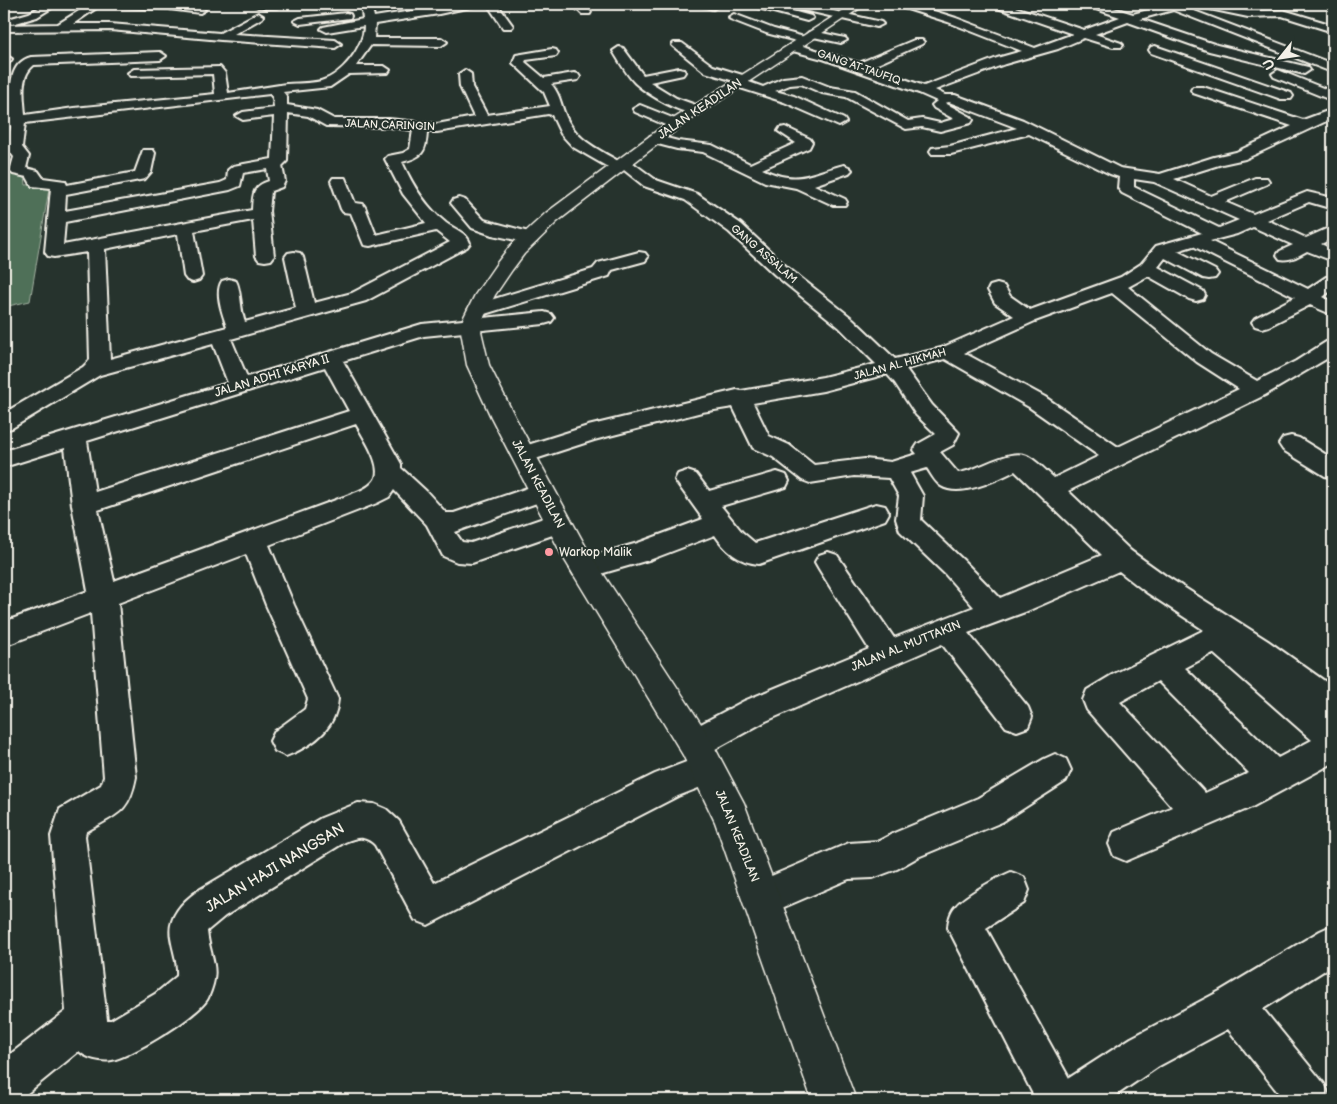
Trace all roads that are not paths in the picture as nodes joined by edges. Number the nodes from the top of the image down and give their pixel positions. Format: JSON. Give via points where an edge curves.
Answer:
{"nodes":[{"id":1,"x":34,"y":4,"type":"edge"},
{"id":2,"x":52,"y":4,"type":"edge"},
{"id":3,"x":117,"y":4,"type":"edge"},
{"id":4,"x":258,"y":4,"type":"edge"},
{"id":5,"x":283,"y":4,"type":"edge"},
{"id":6,"x":492,"y":4,"type":"edge"},
{"id":7,"x":577,"y":4,"type":"edge"},
{"id":8,"x":755,"y":4,"type":"edge"},
{"id":9,"x":790,"y":4,"type":"edge"},
{"id":10,"x":996,"y":4,"type":"edge"},
{"id":11,"x":1091,"y":4,"type":"edge"},
{"id":12,"x":1196,"y":4,"type":"edge"},
{"id":13,"x":171,"y":5,"type":"edge"},
{"id":14,"x":910,"y":5,"type":"edge"},
{"id":15,"x":1175,"y":5,"type":"edge"},
{"id":16,"x":469,"y":6,"type":"edge"},
{"id":17,"x":98,"y":9,"type":"edge"},
{"id":18,"x":586,"y":12,"type":"dead end"},
{"id":19,"x":367,"y":13,"type":"edge"},
{"id":20,"x":846,"y":13,"type":"edge"},
{"id":21,"x":897,"y":13,"type":"dead end"},
{"id":22,"x":882,"y":14,"type":"dead end"},
{"id":23,"x":935,"y":14,"type":"junction"},
{"id":24,"x":1250,"y":14,"type":"junction"},
{"id":25,"x":258,"y":16,"type":"dead end"},
{"id":26,"x":734,"y":17,"type":"dead end"},
{"id":27,"x":1333,"y":17,"type":"edge"},
{"id":28,"x":1130,"y":18,"type":"junction"},
{"id":29,"x":4,"y":19,"type":"edge"},
{"id":30,"x":1302,"y":19,"type":"junction"},
{"id":31,"x":912,"y":20,"type":"dead end"},
{"id":32,"x":300,"y":21,"type":"dead end"},
{"id":33,"x":4,"y":24,"type":"edge"},
{"id":34,"x":877,"y":24,"type":"dead end"},
{"id":35,"x":61,"y":26,"type":"junction"},
{"id":36,"x":507,"y":26,"type":"dead end"},
{"id":37,"x":1261,"y":26,"type":"dead end"},
{"id":38,"x":4,"y":28,"type":"edge"},
{"id":39,"x":122,"y":28,"type":"junction"},
{"id":40,"x":433,"y":28,"type":"junction"},
{"id":41,"x":327,"y":29,"type":"dead end"},
{"id":42,"x":1333,"y":29,"type":"edge"},
{"id":43,"x":153,"y":30,"type":"junction"},
{"id":44,"x":272,"y":30,"type":"dead end"},
{"id":45,"x":415,"y":30,"type":"dead end"},
{"id":46,"x":1318,"y":31,"type":"dead end"},
{"id":47,"x":1085,"y":34,"type":"junction"},
{"id":48,"x":221,"y":37,"type":"junction"},
{"id":49,"x":367,"y":38,"type":"junction"},
{"id":50,"x":252,"y":40,"type":"junction"},
{"id":51,"x":802,"y":40,"type":"junction"},
{"id":52,"x":841,"y":40,"type":"dead end"},
{"id":53,"x":918,"y":42,"type":"dead end"},
{"id":54,"x":1117,"y":45,"type":"dead end"},
{"id":55,"x":1271,"y":45,"type":"junction"},
{"id":56,"x":678,"y":46,"type":"dead end"},
{"id":57,"x":1313,"y":47,"type":"dead end"},
{"id":58,"x":1155,"y":50,"type":"dead end"},
{"id":59,"x":1253,"y":50,"type":"dead end"},
{"id":60,"x":1285,"y":50,"type":"junction"},
{"id":61,"x":619,"y":51,"type":"dead end"},
{"id":62,"x":304,"y":52,"type":"dead end"},
{"id":63,"x":1034,"y":52,"type":"junction"},
{"id":64,"x":344,"y":53,"type":"junction"},
{"id":65,"x":552,"y":53,"type":"dead end"},
{"id":66,"x":160,"y":56,"type":"dead end"},
{"id":67,"x":100,"y":59,"type":"junction"},
{"id":68,"x":173,"y":61,"type":"dead end"},
{"id":69,"x":647,"y":65,"type":"dead end"},
{"id":70,"x":765,"y":66,"type":"junction"},
{"id":71,"x":1271,"y":67,"type":"junction"},
{"id":72,"x":545,"y":68,"type":"dead end"},
{"id":73,"x":859,"y":68,"type":"junction"},
{"id":74,"x":1333,"y":68,"type":"edge"},
{"id":75,"x":629,"y":69,"type":"junction"},
{"id":76,"x":346,"y":70,"type":"junction"},
{"id":77,"x":384,"y":70,"type":"dead end"},
{"id":78,"x":527,"y":70,"type":"junction"},
{"id":79,"x":1304,"y":70,"type":"dead end"},
{"id":80,"x":92,"y":71,"type":"dead end"},
{"id":81,"x":162,"y":72,"type":"junction"},
{"id":82,"x":679,"y":72,"type":"dead end"},
{"id":83,"x":118,"y":74,"type":"dead end"},
{"id":84,"x":465,"y":74,"type":"dead end"},
{"id":85,"x":814,"y":76,"type":"dead end"},
{"id":86,"x":574,"y":77,"type":"dead end"},
{"id":87,"x":18,"y":80,"type":"junction"},
{"id":88,"x":639,"y":80,"type":"junction"},
{"id":89,"x":791,"y":80,"type":"junction"},
{"id":90,"x":1243,"y":81,"type":"junction"},
{"id":91,"x":4,"y":82,"type":"edge"},
{"id":92,"x":542,"y":82,"type":"junction"},
{"id":93,"x":741,"y":82,"type":"junction"},
{"id":94,"x":924,"y":90,"type":"junction"},
{"id":95,"x":1198,"y":90,"type":"dead end"},
{"id":96,"x":274,"y":91,"type":"junction"},
{"id":97,"x":1319,"y":91,"type":"junction"},
{"id":98,"x":763,"y":92,"type":"junction"},
{"id":99,"x":1333,"y":96,"type":"edge"},
{"id":100,"x":222,"y":97,"type":"junction"},
{"id":101,"x":1285,"y":101,"type":"junction"},
{"id":102,"x":937,"y":104,"type":"dead end"},
{"id":103,"x":281,"y":109,"type":"junction"},
{"id":104,"x":640,"y":109,"type":"dead end"},
{"id":105,"x":693,"y":109,"type":"junction"},
{"id":106,"x":1257,"y":109,"type":"junction"},
{"id":107,"x":556,"y":112,"type":"junction"},
{"id":108,"x":1328,"y":115,"type":"edge"},
{"id":109,"x":243,"y":116,"type":"dead end"},
{"id":110,"x":1306,"y":118,"type":"junction"},
{"id":111,"x":482,"y":120,"type":"junction"},
{"id":112,"x":11,"y":121,"type":"edge"},
{"id":113,"x":839,"y":122,"type":"dead end"},
{"id":114,"x":675,"y":124,"type":"junction"},
{"id":115,"x":420,"y":128,"type":"junction"},
{"id":116,"x":1031,"y":129,"type":"junction"},
{"id":117,"x":785,"y":131,"type":"dead end"},
{"id":118,"x":655,"y":139,"type":"junction"},
{"id":119,"x":937,"y":151,"type":"dead end"},
{"id":120,"x":148,"y":153,"type":"dead end"},
{"id":121,"x":274,"y":164,"type":"junction"},
{"id":122,"x":621,"y":165,"type":"junction"},
{"id":123,"x":750,"y":169,"type":"junction"},
{"id":124,"x":844,"y":170,"type":"dead end"},
{"id":125,"x":1127,"y":174,"type":"junction"},
{"id":126,"x":1160,"y":179,"type":"junction"},
{"id":127,"x":339,"y":181,"type":"dead end"},
{"id":128,"x":1262,"y":181,"type":"dead end"},
{"id":129,"x":1301,"y":181,"type":"dead end"},
{"id":130,"x":800,"y":184,"type":"junction"},
{"id":131,"x":59,"y":191,"type":"junction"},
{"id":132,"x":1333,"y":192,"type":"edge"},
{"id":133,"x":839,"y":202,"type":"dead end"},
{"id":134,"x":1210,"y":202,"type":"junction"},
{"id":135,"x":459,"y":203,"type":"dead end"},
{"id":136,"x":1333,"y":204,"type":"edge"},
{"id":137,"x":261,"y":213,"type":"junction"},
{"id":138,"x":57,"y":218,"type":"junction"},
{"id":139,"x":1255,"y":221,"type":"junction"},
{"id":140,"x":438,"y":225,"type":"junction"},
{"id":141,"x":185,"y":227,"type":"junction"},
{"id":142,"x":1333,"y":231,"type":"edge"},
{"id":143,"x":1218,"y":234,"type":"junction"},
{"id":144,"x":530,"y":238,"type":"junction"},
{"id":145,"x":1196,"y":241,"type":"junction"},
{"id":146,"x":1308,"y":244,"type":"junction"},
{"id":147,"x":96,"y":245,"type":"junction"},
{"id":148,"x":1162,"y":250,"type":"junction"},
{"id":149,"x":1286,"y":255,"type":"dead end"},
{"id":150,"x":265,"y":256,"type":"dead end"},
{"id":151,"x":1333,"y":256,"type":"edge"},
{"id":152,"x":294,"y":257,"type":"dead end"},
{"id":153,"x":639,"y":257,"type":"dead end"},
{"id":154,"x":1147,"y":268,"type":"junction"},
{"id":155,"x":1209,"y":274,"type":"dead end"},
{"id":156,"x":193,"y":276,"type":"dead end"},
{"id":157,"x":1333,"y":280,"type":"edge"},
{"id":158,"x":229,"y":285,"type":"dead end"},
{"id":159,"x":1115,"y":286,"type":"junction"},
{"id":160,"x":996,"y":290,"type":"dead end"},
{"id":161,"x":1196,"y":295,"type":"dead end"},
{"id":162,"x":1310,"y":297,"type":"junction"},
{"id":163,"x":1333,"y":309,"type":"edge"},
{"id":164,"x":306,"y":312,"type":"junction"},
{"id":165,"x":1028,"y":317,"type":"junction"},
{"id":166,"x":474,"y":318,"type":"junction"},
{"id":167,"x":544,"y":318,"type":"dead end"},
{"id":168,"x":1262,"y":322,"type":"dead end"},
{"id":169,"x":229,"y":333,"type":"junction"},
{"id":170,"x":948,"y":352,"type":"junction"},
{"id":171,"x":1330,"y":352,"type":"edge"},
{"id":172,"x":330,"y":358,"type":"junction"},
{"id":173,"x":891,"y":366,"type":"junction"},
{"id":174,"x":94,"y":370,"type":"junction"},
{"id":175,"x":240,"y":386,"type":"junction"},
{"id":176,"x":1257,"y":390,"type":"junction"},
{"id":177,"x":736,"y":397,"type":"junction"},
{"id":178,"x":362,"y":414,"type":"junction"},
{"id":179,"x":4,"y":423,"type":"edge"},
{"id":180,"x":75,"y":437,"type":"junction"},
{"id":181,"x":1291,"y":444,"type":"dead end"},
{"id":182,"x":523,"y":455,"type":"junction"},
{"id":183,"x":932,"y":458,"type":"junction"},
{"id":184,"x":1118,"y":458,"type":"junction"},
{"id":185,"x":4,"y":459,"type":"edge"},
{"id":186,"x":1333,"y":470,"type":"edge"},
{"id":187,"x":389,"y":471,"type":"junction"},
{"id":188,"x":897,"y":472,"type":"junction"},
{"id":189,"x":687,"y":480,"type":"dead end"},
{"id":190,"x":777,"y":480,"type":"dead end"},
{"id":191,"x":1051,"y":489,"type":"junction"},
{"id":192,"x":542,"y":492,"type":"junction"},
{"id":193,"x":703,"y":502,"type":"junction"},
{"id":194,"x":84,"y":505,"type":"junction"},
{"id":195,"x":876,"y":513,"type":"dead end"},
{"id":196,"x":437,"y":520,"type":"junction"},
{"id":197,"x":558,"y":523,"type":"junction"},
{"id":198,"x":721,"y":523,"type":"junction"},
{"id":199,"x":254,"y":540,"type":"junction"},
{"id":200,"x":1122,"y":558,"type":"junction"},
{"id":201,"x":828,"y":562,"type":"dead end"},
{"id":202,"x":587,"y":576,"type":"junction"},
{"id":203,"x":103,"y":596,"type":"junction"},
{"id":204,"x":995,"y":611,"type":"junction"},
{"id":205,"x":947,"y":629,"type":"junction"},
{"id":206,"x":4,"y":634,"type":"edge"},
{"id":207,"x":1221,"y":634,"type":"junction"},
{"id":208,"x":888,"y":652,"type":"junction"},
{"id":209,"x":1162,"y":666,"type":"junction"},
{"id":210,"x":1333,"y":704,"type":"edge"},
{"id":211,"x":1016,"y":717,"type":"dead end"},
{"id":212,"x":1333,"y":738,"type":"edge"},
{"id":213,"x":286,"y":741,"type":"dead end"},
{"id":214,"x":1333,"y":746,"type":"edge"},
{"id":215,"x":702,"y":756,"type":"junction"},
{"id":216,"x":1055,"y":770,"type":"dead end"},
{"id":217,"x":1275,"y":777,"type":"junction"},
{"id":218,"x":1200,"y":813,"type":"junction"},
{"id":219,"x":1126,"y":844,"type":"dead end"},
{"id":220,"x":1011,"y":890,"type":"dead end"},
{"id":221,"x":761,"y":899,"type":"junction"},
{"id":222,"x":1332,"y":948,"type":"edge"},
{"id":223,"x":1234,"y":1005,"type":"junction"},
{"id":224,"x":87,"y":1020,"type":"junction"},
{"id":225,"x":4,"y":1085,"type":"edge"},
{"id":226,"x":834,"y":1100,"type":"edge"},
{"id":227,"x":1070,"y":1100,"type":"edge"},
{"id":228,"x":1310,"y":1100,"type":"edge"}],
"edges":[{"from":1,"to":29,"type":"street","via":[[21,14]]},
{"from":2,"to":33,"type":"street","via":[[33,15]]},
{"from":3,"to":13,"type":"street"},
{"from":4,"to":5,"type":"street"},
{"from":6,"to":36,"type":"street"},
{"from":7,"to":18,"type":"street"},
{"from":8,"to":20,"type":"street"},
{"from":9,"to":20,"type":"street"},
{"from":10,"to":47,"type":"street"},
{"from":11,"to":28,"type":"street"},
{"from":12,"to":24,"type":"street"},
{"from":13,"to":39,"type":"street"},
{"from":13,"to":43,"type":"street","via":[[200,10]]},
{"from":14,"to":21,"type":"street"},
{"from":14,"to":23,"type":"street"},
{"from":15,"to":28,"type":"street"},
{"from":15,"to":55,"type":"street"},
{"from":16,"to":40,"type":"street"},
{"from":17,"to":35,"type":"street"},
{"from":19,"to":32,"type":"street"},
{"from":19,"to":40,"type":"street"},
{"from":19,"to":41,"type":"street","via":[[340,27]]},
{"from":19,"to":49,"type":"street"},
{"from":20,"to":22,"type":"street"},
{"from":20,"to":34,"type":"street"},
{"from":20,"to":51,"type":"main road","name":"JALAN KEADILAN"},
{"from":23,"to":31,"type":"street"},
{"from":23,"to":63,"type":"street"},
{"from":24,"to":30,"type":"street","via":[[1281,13]]},
{"from":24,"to":37,"type":"street"},
{"from":25,"to":48,"type":"street"},
{"from":26,"to":51,"type":"street"},
{"from":27,"to":30,"type":"street"},
{"from":28,"to":47,"type":"street"},
{"from":28,"to":71,"type":"street","via":[[1214,53]]},
{"from":30,"to":42,"type":"street"},
{"from":35,"to":38,"type":"street"},
{"from":35,"to":39,"type":"street"},
{"from":39,"to":43,"type":"street"},
{"from":40,"to":49,"type":"street"},
{"from":43,"to":48,"type":"street"},
{"from":44,"to":50,"type":"street"},
{"from":45,"to":49,"type":"street"},
{"from":46,"to":55,"type":"street"},
{"from":47,"to":54,"type":"street"},
{"from":47,"to":63,"type":"street"},
{"from":48,"to":50,"type":"street"},
{"from":49,"to":64,"type":"street"},
{"from":50,"to":64,"type":"street"},
{"from":51,"to":52,"type":"street"},
{"from":51,"to":70,"type":"main road","name":"JALAN KEADILAN"},
{"from":51,"to":73,"type":"street","name":"GANG AT-TAUFIQ","via":[[818,53]]},
{"from":53,"to":73,"type":"street"},
{"from":55,"to":59,"type":"street"},
{"from":55,"to":60,"type":"street"},
{"from":56,"to":93,"type":"street","via":[[709,69]]},
{"from":57,"to":60,"type":"street"},
{"from":58,"to":90,"type":"street"},
{"from":60,"to":74,"type":"street"},
{"from":61,"to":75,"type":"street"},
{"from":62,"to":64,"type":"street"},
{"from":63,"to":94,"type":"street"},
{"from":64,"to":76,"type":"street"},
{"from":65,"to":78,"type":"street","via":[[520,58],[519,62]]},
{"from":66,"to":67,"type":"street"},
{"from":67,"to":80,"type":"street"},
{"from":67,"to":87,"type":"street","via":[[30,62]]},
{"from":68,"to":81,"type":"street"},
{"from":69,"to":75,"type":"street"},
{"from":70,"to":85,"type":"street"},
{"from":70,"to":89,"type":"street"},
{"from":70,"to":93,"type":"main road","name":"JALAN KEADILAN"},
{"from":71,"to":79,"type":"street"},
{"from":71,"to":90,"type":"street"},
{"from":71,"to":97,"type":"street"},
{"from":72,"to":78,"type":"street"},
{"from":73,"to":94,"type":"street","name":"GANG AT-TAUFIQ"},
{"from":75,"to":88,"type":"street"},
{"from":76,"to":77,"type":"street"},
{"from":76,"to":96,"type":"street","via":[[326,83]]},
{"from":78,"to":92,"type":"street"},
{"from":81,"to":83,"type":"street"},
{"from":81,"to":100,"type":"street","via":[[218,71]]},
{"from":82,"to":88,"type":"street"},
{"from":84,"to":111,"type":"street","via":[[466,87]]},
{"from":86,"to":92,"type":"street"},
{"from":87,"to":91,"type":"street"},
{"from":87,"to":112,"type":"street"},
{"from":88,"to":105,"type":"street","via":[[652,90]]},
{"from":89,"to":98,"type":"street"},
{"from":89,"to":102,"type":"street","via":[[846,93],[896,120],[912,116],[922,123],[940,127],[966,120]]},
{"from":90,"to":101,"type":"street"},
{"from":92,"to":107,"type":"street","via":[[553,95]]},
{"from":93,"to":98,"type":"street"},
{"from":93,"to":105,"type":"main road","name":"JALAN KEADILAN"},
{"from":94,"to":116,"type":"street","name":"GANG AT-TAUFIQ","via":[[942,100],[950,98]]},
{"from":95,"to":106,"type":"street"},
{"from":96,"to":100,"type":"street"},
{"from":96,"to":103,"type":"street","via":[[280,97]]},
{"from":97,"to":99,"type":"street"},
{"from":97,"to":101,"type":"street"},
{"from":98,"to":113,"type":"street","via":[[789,99]]},
{"from":100,"to":112,"type":"street","via":[[57,113]]},
{"from":101,"to":106,"type":"street"},
{"from":103,"to":109,"type":"street","name":"JALAN CARINGIN"},
{"from":103,"to":115,"type":"street","name":"JALAN CARINGIN","via":[[312,113],[329,123],[389,123]]},
{"from":103,"to":121,"type":"street","via":[[279,162]]},
{"from":104,"to":114,"type":"street"},
{"from":105,"to":114,"type":"main road","name":"JALAN KEADILAN"},
{"from":106,"to":110,"type":"street"},
{"from":107,"to":111,"type":"street","name":"JALAN CARINGIN","via":[[535,111]]},
{"from":107,"to":122,"type":"street","via":[[568,134],[578,144]]},
{"from":108,"to":110,"type":"street"},
{"from":110,"to":126,"type":"street","via":[[1240,156]]},
{"from":111,"to":115,"type":"street","name":"JALAN CARINGIN"},
{"from":112,"to":131,"type":"street","via":[[14,148],[22,156],[18,171],[33,174],[38,183],[58,183]]},
{"from":114,"to":118,"type":"main road","name":"JALAN KEADILAN"},
{"from":115,"to":140,"type":"street","via":[[420,147],[416,152],[393,159],[409,190]]},
{"from":116,"to":119,"type":"street"},
{"from":116,"to":125,"type":"street","name":"GANG AT-TAUFIQ","via":[[1108,168]]},
{"from":117,"to":123,"type":"street","via":[[802,139],[804,145]]},
{"from":118,"to":122,"type":"main road","name":"JALAN KEADILAN"},
{"from":118,"to":123,"type":"street","via":[[677,146],[707,148]]},
{"from":120,"to":131,"type":"street","via":[[140,176]]},
{"from":121,"to":137,"type":"street","via":[[277,180],[274,186],[262,189]]},
{"from":121,"to":138,"type":"street","via":[[238,169],[234,183],[224,187]]},
{"from":122,"to":144,"type":"main road","name":"JALAN KEADILAN","via":[[572,200]]},
{"from":122,"to":173,"type":"street","name":"GANG ASSALAM","via":[[650,183],[684,194],[735,228]]},
{"from":123,"to":130,"type":"street","via":[[771,178]]},
{"from":124,"to":130,"type":"street"},
{"from":125,"to":126,"type":"street","name":"GANG AT-TAUFIQ"},
{"from":125,"to":143,"type":"street","via":[[1128,190]]},
{"from":126,"to":134,"type":"street"},
{"from":127,"to":140,"type":"street","via":[[349,209],[357,207],[370,242]]},
{"from":128,"to":134,"type":"street"},
{"from":129,"to":132,"type":"street"},
{"from":130,"to":133,"type":"street"},
{"from":131,"to":138,"type":"street"},
{"from":134,"to":139,"type":"street"},
{"from":135,"to":144,"type":"street","via":[[478,224]]},
{"from":136,"to":139,"type":"street","via":[[1307,197]]},
{"from":137,"to":141,"type":"street"},
{"from":137,"to":150,"type":"street"},
{"from":138,"to":147,"type":"street","via":[[54,252]]},
{"from":139,"to":143,"type":"street"},
{"from":139,"to":146,"type":"street"},
{"from":140,"to":164,"type":"street","via":[[461,243],[368,294]]},
{"from":141,"to":147,"type":"street"},
{"from":141,"to":156,"type":"street"},
{"from":142,"to":146,"type":"street"},
{"from":143,"to":145,"type":"street"},
{"from":144,"to":166,"type":"main road","name":"JALAN KEADILAN","via":[[498,274]]},
{"from":145,"to":148,"type":"street"},
{"from":145,"to":162,"type":"street"},
{"from":146,"to":149,"type":"street"},
{"from":146,"to":151,"type":"street"},
{"from":147,"to":174,"type":"street","via":[[100,356]]},
{"from":148,"to":154,"type":"street","name":"JALAN AL HIKMAH"},
{"from":148,"to":155,"type":"street"},
{"from":152,"to":164,"type":"street"},
{"from":153,"to":166,"type":"street","via":[[604,267],[602,272]]},
{"from":154,"to":159,"type":"street","name":"JALAN AL HIKMAH"},
{"from":154,"to":161,"type":"street"},
{"from":157,"to":162,"type":"street"},
{"from":158,"to":169,"type":"street"},
{"from":159,"to":165,"type":"street","name":"JALAN AL HIKMAH"},
{"from":159,"to":176,"type":"street","via":[[1204,358]]},
{"from":160,"to":165,"type":"street","via":[[1002,299]]},
{"from":162,"to":163,"type":"street"},
{"from":162,"to":168,"type":"street"},
{"from":164,"to":169,"type":"street"},
{"from":165,"to":170,"type":"street","name":"JALAN AL HIKMAH"},
{"from":166,"to":167,"type":"street"},
{"from":166,"to":172,"type":"street","name":"JALAN ADHI KARYA II"},
{"from":166,"to":182,"type":"main road","name":"JALAN KEADILAN","via":[[472,347],[478,365]]},
{"from":169,"to":174,"type":"street"},
{"from":169,"to":175,"type":"street"},
{"from":170,"to":173,"type":"street","name":"JALAN AL HIKMAH"},
{"from":170,"to":184,"type":"street","via":[[1037,402]]},
{"from":171,"to":176,"type":"street"},
{"from":172,"to":175,"type":"street","name":"JALAN ADHI KARYA II"},
{"from":172,"to":178,"type":"street"},
{"from":173,"to":177,"type":"street","name":"JALAN AL HIKMAH","via":[[810,386]]},
{"from":173,"to":183,"type":"street","name":"GANG ASSALAM","via":[[904,378],[924,410],[948,433],[945,439],[926,450]]},
{"from":174,"to":179,"type":"street"},
{"from":175,"to":180,"type":"street","name":"JALAN ADHI KARYA II"},
{"from":176,"to":184,"type":"street","via":[[1145,442]]},
{"from":177,"to":182,"type":"street","name":"JALAN AL HIKMAH","via":[[627,424]]},
{"from":177,"to":188,"type":"street","via":[[747,411],[761,442],[781,450],[810,474],[860,466],[883,467]]},
{"from":178,"to":187,"type":"street","via":[[389,464]]},
{"from":178,"to":194,"type":"street"},
{"from":180,"to":185,"type":"street","name":"JALAN ADHI KARYA II"},
{"from":180,"to":194,"type":"street","name":"JALAN HAJI NANGSAN"},
{"from":181,"to":186,"type":"street"},
{"from":182,"to":192,"type":"main road","name":"JALAN KEADILAN"},
{"from":183,"to":188,"type":"street","via":[[898,468]]},
{"from":183,"to":191,"type":"street","via":[[951,481],[956,482],[1020,462]]},
{"from":184,"to":191,"type":"street"},
{"from":187,"to":196,"type":"street"},
{"from":187,"to":199,"type":"street","via":[[388,482],[378,492]]},
{"from":188,"to":204,"type":"street","via":[[912,502],[907,516],[909,524]]},
{"from":189,"to":193,"type":"street"},
{"from":190,"to":193,"type":"street"},
{"from":191,"to":200,"type":"street"},
{"from":192,"to":196,"type":"street","via":[[455,523]]},
{"from":192,"to":197,"type":"main road","name":"JALAN KEADILAN"},
{"from":193,"to":198,"type":"street"},
{"from":194,"to":203,"type":"street","name":"JALAN HAJI NANGSAN"},
{"from":195,"to":198,"type":"street","via":[[759,554],[740,546]]},
{"from":196,"to":197,"type":"street","via":[[450,548],[460,554],[472,553]]},
{"from":197,"to":202,"type":"main road","name":"JALAN KEADILAN"},
{"from":198,"to":202,"type":"street"},
{"from":199,"to":203,"type":"street"},
{"from":199,"to":213,"type":"street","via":[[323,699],[324,709],[320,717]]},
{"from":200,"to":204,"type":"street","name":"JALAN AL MUTTAKIN"},
{"from":200,"to":207,"type":"street"},
{"from":201,"to":208,"type":"street"},
{"from":202,"to":215,"type":"main road","name":"JALAN KEADILAN"},
{"from":203,"to":206,"type":"street"},
{"from":203,"to":224,"type":"street","name":"JALAN HAJI NANGSAN","via":[[119,785],[113,797],[72,821],[68,836]]},
{"from":204,"to":205,"type":"street","name":"JALAN AL MUTTAKIN"},
{"from":205,"to":208,"type":"street","name":"JALAN AL MUTTAKIN"},
{"from":205,"to":211,"type":"street"},
{"from":207,"to":209,"type":"street"},
{"from":207,"to":210,"type":"street"},
{"from":207,"to":212,"type":"street"},
{"from":208,"to":215,"type":"street","name":"JALAN AL MUTTAKIN","via":[[754,711]]},
{"from":209,"to":217,"type":"street"},
{"from":209,"to":218,"type":"street","via":[[1098,700]]},
{"from":214,"to":217,"type":"street"},
{"from":215,"to":221,"type":"main road","name":"JALAN KEADILAN","via":[[731,816]]},
{"from":215,"to":224,"type":"street","name":"JALAN HAJI NANGSAN","via":[[667,785],[428,907],[387,833],[374,821],[358,820],[333,830],[196,915],[190,924],[189,934],[198,968],[192,988],[174,1005],[112,1040],[94,1039]]},
{"from":216,"to":221,"type":"street","via":[[990,810],[885,856],[849,861]]},
{"from":217,"to":218,"type":"street"},
{"from":218,"to":219,"type":"street"},
{"from":220,"to":227,"type":"street","via":[[969,918],[966,928]]},
{"from":221,"to":226,"type":"main road","name":"JALAN KEADILAN"},
{"from":222,"to":223,"type":"street"},
{"from":223,"to":227,"type":"street","via":[[1144,1052]]},
{"from":223,"to":228,"type":"street"},
{"from":224,"to":225,"type":"street"}]}
